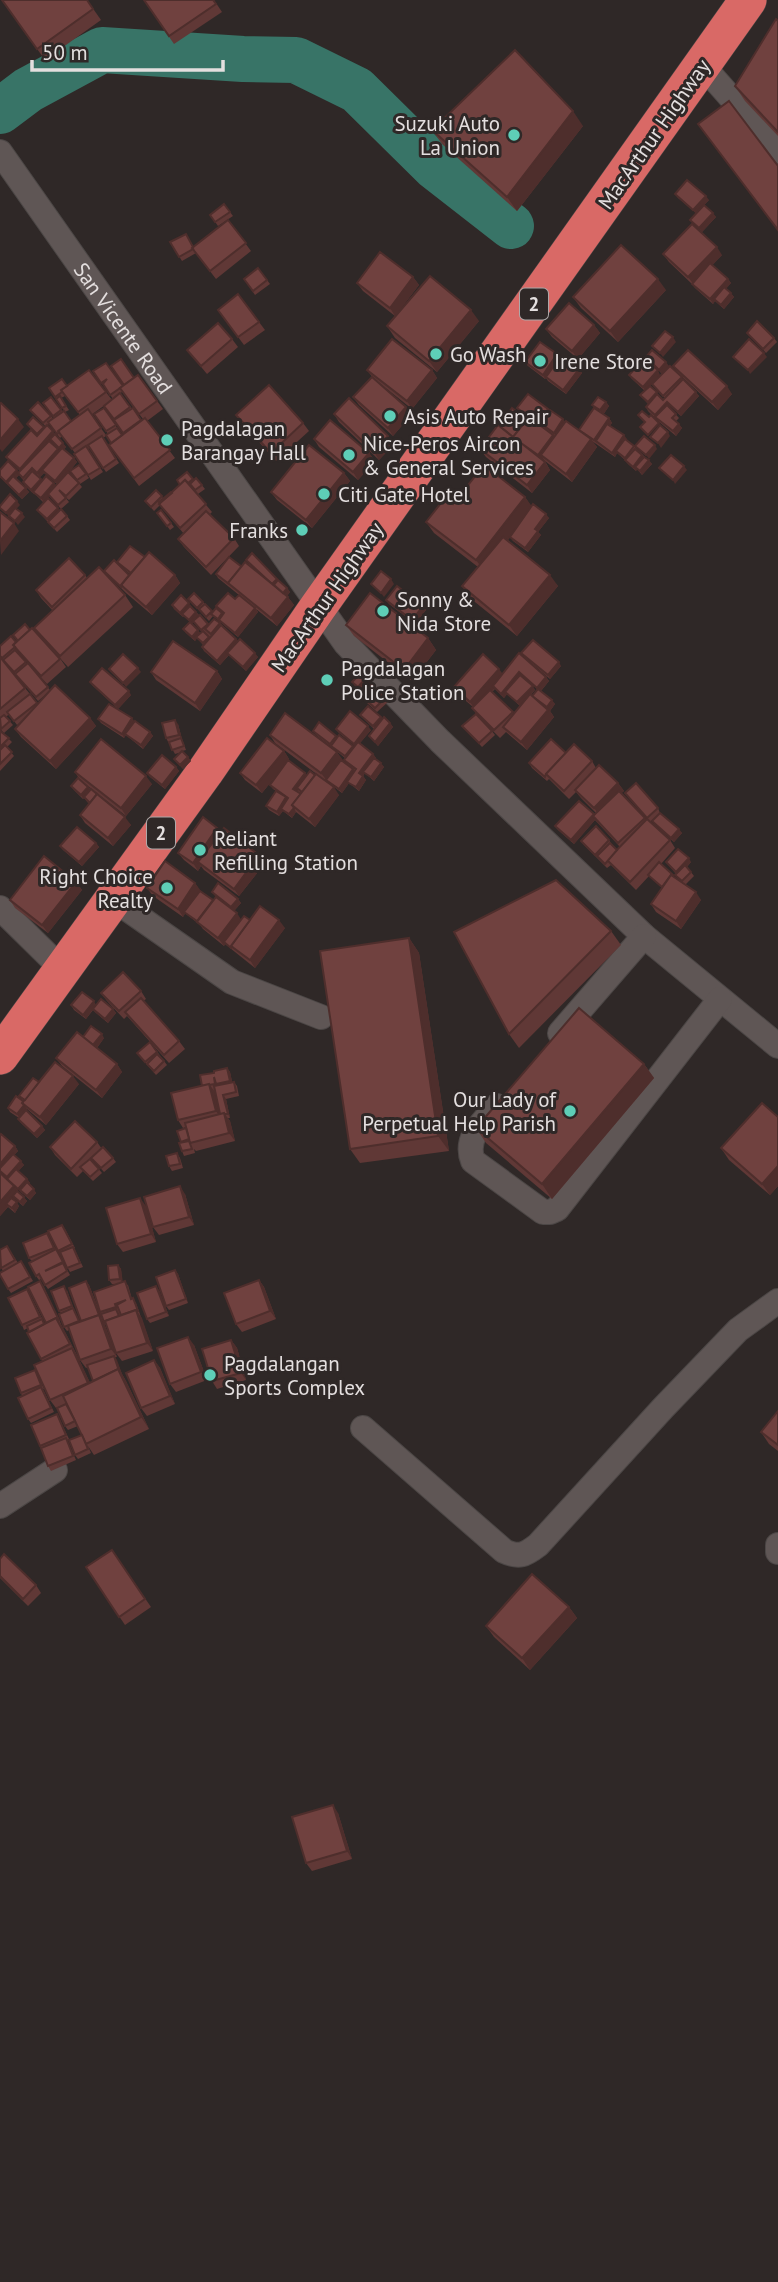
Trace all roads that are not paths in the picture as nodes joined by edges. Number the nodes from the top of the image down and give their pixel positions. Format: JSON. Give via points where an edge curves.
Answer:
{"nodes":[{"id":1,"x":748,"y":0,"type":"edge"},
{"id":2,"x":702,"y":65,"type":"junction"},
{"id":3,"x":778,"y":151,"type":"edge"},
{"id":4,"x":4,"y":157,"type":"edge"},
{"id":5,"x":318,"y":607,"type":"junction"},
{"id":6,"x":113,"y":899,"type":"junction"},
{"id":7,"x":0,"y":908,"type":"edge"},
{"id":8,"x":644,"y":936,"type":"junction"},
{"id":9,"x":63,"y":970,"type":"junction"},
{"id":10,"x":720,"y":999,"type":"junction"},
{"id":11,"x":321,"y":1017,"type":"dead end"},
{"id":12,"x":778,"y":1046,"type":"edge"},
{"id":13,"x":543,"y":1052,"type":"edge"},
{"id":14,"x":0,"y":1056,"type":"edge"},
{"id":15,"x":516,"y":1083,"type":"edge"},
{"id":16,"x":778,"y":1301,"type":"edge"},
{"id":17,"x":363,"y":1429,"type":"dead end"},
{"id":18,"x":55,"y":1470,"type":"edge"},
{"id":19,"x":0,"y":1506,"type":"edge"},
{"id":20,"x":778,"y":1545,"type":"edge"},
{"id":21,"x":778,"y":1552,"type":"edge"}],
"edges":[{"from":1,"to":2,"type":"highway","name":"MacArthur Highway","number":"2"},
{"from":2,"to":3,"type":"street"},
{"from":2,"to":5,"type":"highway","name":"MacArthur Highway","number":"2"},
{"from":4,"to":5,"type":"street","name":"San Vicente Road"},
{"from":5,"to":6,"type":"highway","name":"MacArthur Highway","number":"2"},
{"from":5,"to":8,"type":"street","name":"San Vicente Road","via":[[346,644],[431,732]]},
{"from":6,"to":9,"type":"highway","name":"MacArthur Highway","number":"2"},
{"from":6,"to":11,"type":"street","via":[[232,982]]},
{"from":7,"to":9,"type":"street"},
{"from":8,"to":10,"type":"street","name":"San Vicente Road"},
{"from":8,"to":13,"type":"street"},
{"from":9,"to":14,"type":"highway","name":"MacArthur Highway","number":"2"},
{"from":10,"to":12,"type":"street","name":"San Vicente Road"},
{"from":10,"to":15,"type":"street","via":[[593,1165],[550,1212],[543,1212],[473,1161],[469,1152],[480,1125]]},
{"from":16,"to":17,"type":"street","via":[[738,1330],[525,1555],[504,1551]]},
{"from":18,"to":19,"type":"street"},
{"from":20,"to":21,"type":"street"}]}
